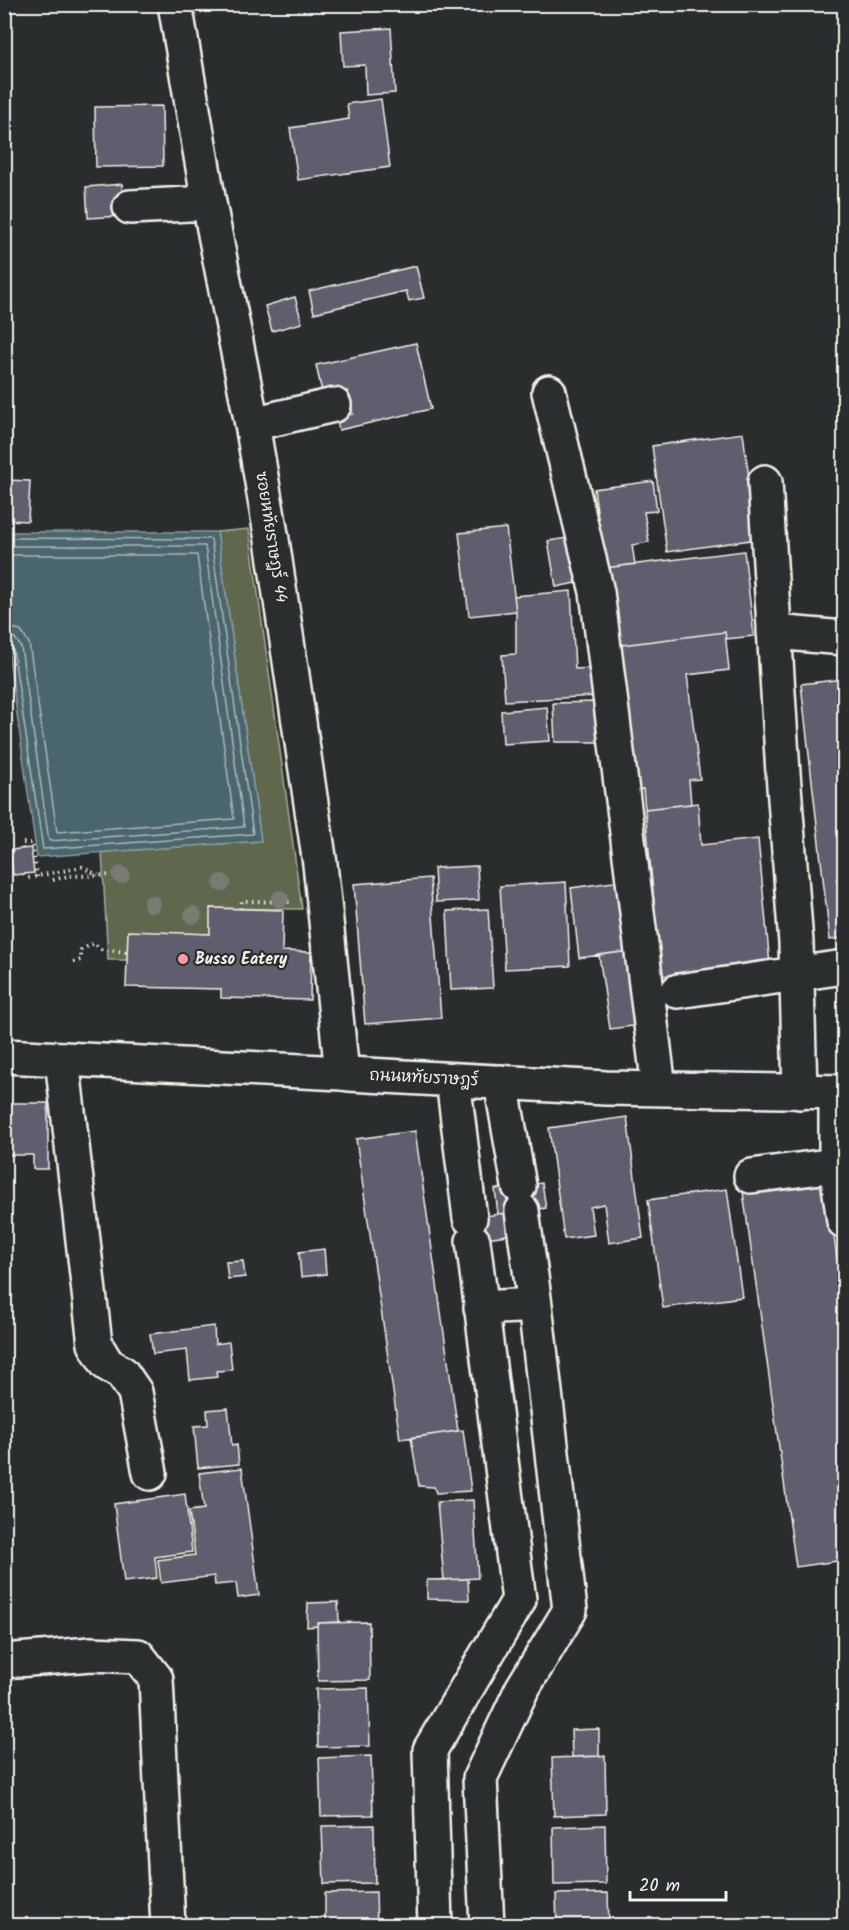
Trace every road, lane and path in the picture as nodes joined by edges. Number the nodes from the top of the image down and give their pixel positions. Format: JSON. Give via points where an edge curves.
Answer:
{"nodes":[{"id":1,"x":175,"y":4,"type":"edge"},
{"id":2,"x":209,"y":203,"type":"junction"},
{"id":3,"x":130,"y":207,"type":"dead end"},
{"id":4,"x":549,"y":392,"type":"dead end"},
{"id":5,"x":334,"y":405,"type":"dead end"},
{"id":6,"x":252,"y":424,"type":"junction"},
{"id":7,"x":765,"y":482,"type":"dead end"},
{"id":8,"x":774,"y":632,"type":"junction"},
{"id":9,"x":844,"y":638,"type":"edge"},
{"id":10,"x":23,"y":849,"type":"dead end"},
{"id":11,"x":24,"y":874,"type":"dead end"},
{"id":12,"x":121,"y":874,"type":"dead end"},
{"id":13,"x":98,"y":875,"type":"junction"},
{"id":14,"x":37,"y":877,"type":"junction"},
{"id":15,"x":54,"y":880,"type":"dead end"},
{"id":16,"x":324,"y":902,"type":"junction"},
{"id":17,"x":241,"y":909,"type":"dead end"},
{"id":18,"x":127,"y":952,"type":"dead end"},
{"id":19,"x":73,"y":962,"type":"dead end"},
{"id":20,"x":844,"y":967,"type":"edge"},
{"id":21,"x":797,"y":973,"type":"junction"},
{"id":22,"x":678,"y":992,"type":"dead end"},
{"id":23,"x":4,"y":1056,"type":"edge"},
{"id":24,"x":62,"y":1059,"type":"junction"},
{"id":25,"x":342,"y":1072,"type":"junction"},
{"id":26,"x":453,"y":1080,"type":"junction"},
{"id":27,"x":501,"y":1082,"type":"junction"},
{"id":28,"x":659,"y":1088,"type":"junction"},
{"id":29,"x":800,"y":1092,"type":"junction"},
{"id":30,"x":840,"y":1093,"type":"edge"},
{"id":31,"x":840,"y":1165,"type":"edge"},
{"id":32,"x":751,"y":1176,"type":"dead end"},
{"id":33,"x":844,"y":1221,"type":"edge"},
{"id":34,"x":535,"y":1305,"type":"junction"},
{"id":35,"x":481,"y":1308,"type":"junction"},
{"id":36,"x":150,"y":1473,"type":"dead end"},
{"id":37,"x":4,"y":1661,"type":"edge"},
{"id":38,"x":479,"y":1668,"type":"junction"},
{"id":39,"x":522,"y":1689,"type":"junction"},
{"id":40,"x":168,"y":1926,"type":"edge"},
{"id":41,"x":435,"y":1926,"type":"edge"},
{"id":42,"x":487,"y":1926,"type":"edge"}],
"edges":[{"from":1,"to":2,"type":"street","name":"ซอยหทัยราษฎร์ 44"},
{"from":2,"to":3,"type":"street"},
{"from":2,"to":6,"type":"street","name":"ซอยหทัยราษฎร์ 44"},
{"from":4,"to":28,"type":"street","via":[[597,591]]},
{"from":5,"to":6,"type":"street"},
{"from":6,"to":16,"type":"street","name":"ซอยหทัยราษฎร์ 44"},
{"from":7,"to":8,"type":"street"},
{"from":8,"to":9,"type":"street"},
{"from":8,"to":21,"type":"street"},
{"from":10,"to":14,"type":"path","via":[[23,843],[32,843]]},
{"from":11,"to":14,"type":"path"},
{"from":12,"to":13,"type":"path"},
{"from":13,"to":14,"type":"path","via":[[82,867]]},
{"from":13,"to":15,"type":"path"},
{"from":16,"to":17,"type":"path","via":[[242,901]]},
{"from":16,"to":25,"type":"street","name":"ซอยหทัยราษฎร์ 44"},
{"from":18,"to":19,"type":"path","via":[[101,949],[94,943],[81,950],[81,960]]},
{"from":20,"to":21,"type":"street"},
{"from":21,"to":22,"type":"street"},
{"from":21,"to":29,"type":"street"},
{"from":23,"to":24,"type":"street","name":"ถนนหทัยราษฎร์"},
{"from":24,"to":25,"type":"street","name":"ถนนหทัยราษฎร์"},
{"from":24,"to":36,"type":"street","via":[[94,1344],[107,1364],[122,1373],[135,1392]]},
{"from":25,"to":26,"type":"street","name":"ถนนหทัยราษฎร์"},
{"from":26,"to":27,"type":"street","name":"ถนนหทัยราษฎร์"},
{"from":26,"to":35,"type":"street"},
{"from":27,"to":28,"type":"street","name":"ถนนหทัยราษฎร์"},
{"from":27,"to":34,"type":"street"},
{"from":28,"to":29,"type":"street","name":"ถนนหทัยราษฎร์"},
{"from":29,"to":30,"type":"street","name":"ถนนหทัยราษฎร์"},
{"from":30,"to":31,"type":"street"},
{"from":31,"to":32,"type":"street"},
{"from":31,"to":33,"type":"street"},
{"from":34,"to":35,"type":"street"},
{"from":34,"to":39,"type":"street","via":[[570,1610]]},
{"from":35,"to":38,"type":"street","via":[[519,1600]]},
{"from":37,"to":40,"type":"street","via":[[91,1654],[138,1656],[156,1679]]},
{"from":38,"to":39,"type":"street"},
{"from":38,"to":41,"type":"street","via":[[429,1750]]},
{"from":39,"to":42,"type":"street","via":[[480,1778]]}]}
